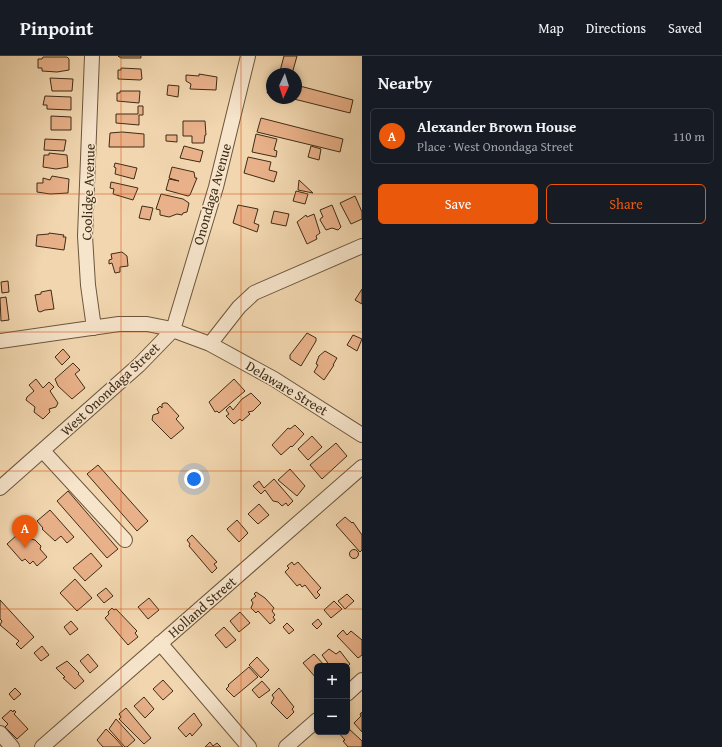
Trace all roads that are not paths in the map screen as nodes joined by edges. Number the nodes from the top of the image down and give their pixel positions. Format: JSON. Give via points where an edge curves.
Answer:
{"nodes":[{"id":1,"x":92,"y":56,"type":"edge"},
{"id":2,"x":248,"y":56,"type":"edge"},
{"id":3,"x":361,"y":247,"type":"edge"},
{"id":4,"x":94,"y":328,"type":"junction"},
{"id":5,"x":172,"y":330,"type":"junction"},
{"id":6,"x":0,"y":341,"type":"edge"},
{"id":7,"x":210,"y":344,"type":"junction"},
{"id":8,"x":362,"y":434,"type":"edge"},
{"id":9,"x":43,"y":451,"type":"junction"},
{"id":10,"x":362,"y":467,"type":"edge"},
{"id":11,"x":0,"y":488,"type":"edge"},
{"id":12,"x":125,"y":540,"type":"dead end"},
{"id":13,"x":160,"y":643,"type":"junction"},
{"id":14,"x":362,"y":680,"type":"edge"},
{"id":15,"x":350,"y":691,"type":"edge"},
{"id":16,"x":314,"y":723,"type":"edge"},
{"id":17,"x":0,"y":733,"type":"edge"},
{"id":18,"x":12,"y":747,"type":"edge"},
{"id":19,"x":42,"y":747,"type":"edge"},
{"id":20,"x":249,"y":747,"type":"edge"},
{"id":21,"x":286,"y":747,"type":"edge"}],
"edges":[{"from":1,"to":4,"type":"street","name":"Coolidge Avenue","via":[[85,236]]},
{"from":2,"to":5,"type":"street","name":"Onondaga Avenue","via":[[216,187]]},
{"from":3,"to":7,"type":"street","via":[[254,293],[239,307]]},
{"from":4,"to":5,"type":"street","via":[[119,324],[147,324]]},
{"from":4,"to":6,"type":"street"},
{"from":5,"to":7,"type":"street"},
{"from":5,"to":9,"type":"street","name":"West Onondaga Street","via":[[139,365]]},
{"from":7,"to":8,"type":"street","name":"Delaware Street","via":[[274,379]]},
{"from":9,"to":11,"type":"street","name":"West Onondaga Street"},
{"from":9,"to":12,"type":"street"},
{"from":10,"to":13,"type":"street","name":"Holland Street"},
{"from":13,"to":19,"type":"street","name":"Holland Street"},
{"from":13,"to":20,"type":"street"},
{"from":14,"to":15,"type":"street"},
{"from":16,"to":21,"type":"street"},
{"from":17,"to":18,"type":"street"}]}
